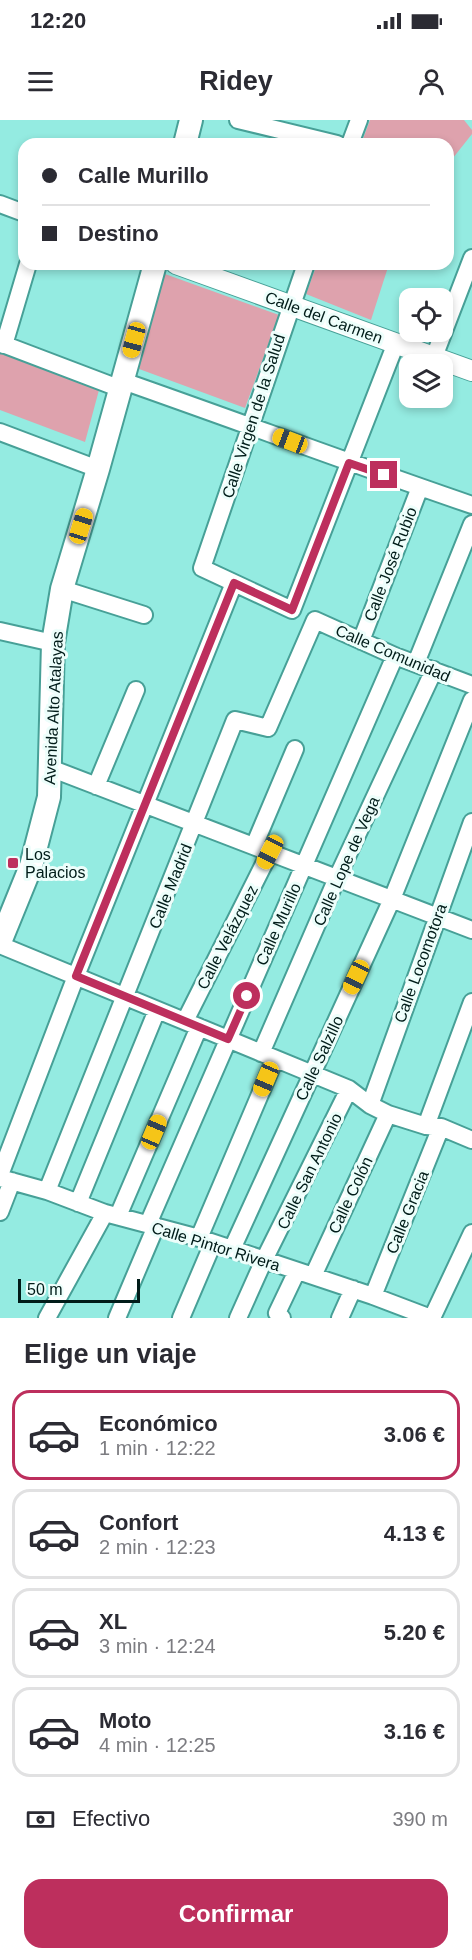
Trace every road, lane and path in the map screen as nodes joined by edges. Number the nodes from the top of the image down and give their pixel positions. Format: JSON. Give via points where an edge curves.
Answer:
{"nodes":[{"id":1,"x":191,"y":120,"type":"edge"},
{"id":2,"x":238,"y":120,"type":"edge"},
{"id":3,"x":359,"y":120,"type":"edge"},
{"id":4,"x":186,"y":138,"type":"edge"},
{"id":5,"x":312,"y":138,"type":"edge"},
{"id":6,"x":352,"y":138,"type":"edge"},
{"id":7,"x":0,"y":204,"type":"edge"},
{"id":8,"x":18,"y":211,"type":"edge"},
{"id":9,"x":472,"y":258,"type":"edge"},
{"id":10,"x":26,"y":270,"type":"edge"},
{"id":11,"x":153,"y":270,"type":"edge"},
{"id":12,"x":193,"y":270,"type":"edge"},
{"id":13,"x":304,"y":270,"type":"edge"},
{"id":14,"x":290,"y":305,"type":"junction"},
{"id":15,"x":396,"y":343,"type":"junction"},
{"id":16,"x":2,"y":344,"type":"edge"},
{"id":17,"x":426,"y":354,"type":"edge"},
{"id":18,"x":435,"y":354,"type":"edge"},
{"id":19,"x":453,"y":364,"type":"edge"},
{"id":20,"x":472,"y":371,"type":"edge"},
{"id":21,"x":122,"y":385,"type":"junction"},
{"id":22,"x":251,"y":426,"type":"junction"},
{"id":23,"x":0,"y":432,"type":"edge"},
{"id":24,"x":349,"y":463,"type":"junction"},
{"id":25,"x":98,"y":470,"type":"junction"},
{"id":26,"x":420,"y":487,"type":"junction"},
{"id":27,"x":472,"y":505,"type":"edge"},
{"id":28,"x":472,"y":524,"type":"edge"},
{"id":29,"x":234,"y":583,"type":"junction"},
{"id":30,"x":62,"y":589,"type":"junction"},
{"id":31,"x":144,"y":615,"type":"dead end"},
{"id":32,"x":315,"y":620,"type":"joint"},
{"id":33,"x":0,"y":631,"type":"edge"},
{"id":34,"x":361,"y":641,"type":"junction"},
{"id":35,"x":53,"y":643,"type":"junction"},
{"id":36,"x":395,"y":656,"type":"junction"},
{"id":37,"x":416,"y":663,"type":"junction"},
{"id":38,"x":434,"y":670,"type":"junction"},
{"id":39,"x":472,"y":685,"type":"edge"},
{"id":40,"x":136,"y":690,"type":"dead end"},
{"id":41,"x":472,"y":700,"type":"edge"},
{"id":42,"x":296,"y":749,"type":"dead end"},
{"id":43,"x":50,"y":768,"type":"junction"},
{"id":44,"x":96,"y":786,"type":"junction"},
{"id":45,"x":146,"y":805,"type":"junction"},
{"id":46,"x":472,"y":822,"type":"edge"},
{"id":47,"x":195,"y":823,"type":"junction"},
{"id":48,"x":254,"y":846,"type":"junction"},
{"id":49,"x":270,"y":852,"type":"junction"},
{"id":50,"x":304,"y":865,"type":"junction"},
{"id":51,"x":337,"y":878,"type":"junction"},
{"id":52,"x":392,"y":899,"type":"junction"},
{"id":53,"x":436,"y":917,"type":"junction"},
{"id":54,"x":472,"y":930,"type":"edge"},
{"id":55,"x":0,"y":944,"type":"edge"},
{"id":56,"x":76,"y":976,"type":"junction"},
{"id":57,"x":125,"y":997,"type":"junction"},
{"id":58,"x":472,"y":1002,"type":"edge"},
{"id":59,"x":156,"y":1010,"type":"junction"},
{"id":60,"x":192,"y":1024,"type":"junction"},
{"id":61,"x":228,"y":1039,"type":"junction"},
{"id":62,"x":268,"y":1056,"type":"junction"},
{"id":63,"x":312,"y":1074,"type":"junction"},
{"id":64,"x":349,"y":1089,"type":"junction"},
{"id":65,"x":370,"y":1105,"type":"junction"},
{"id":66,"x":388,"y":1114,"type":"junction"},
{"id":67,"x":433,"y":1127,"type":"junction"},
{"id":68,"x":472,"y":1140,"type":"edge"},
{"id":69,"x":4,"y":1178,"type":"edge"},
{"id":70,"x":47,"y":1191,"type":"junction"},
{"id":71,"x":78,"y":1203,"type":"junction"},
{"id":72,"x":0,"y":1212,"type":"edge"},
{"id":73,"x":111,"y":1214,"type":"junction"},
{"id":74,"x":152,"y":1225,"type":"junction"},
{"id":75,"x":472,"y":1233,"type":"edge"},
{"id":76,"x":206,"y":1241,"type":"junction"},
{"id":77,"x":232,"y":1249,"type":"junction"},
{"id":78,"x":264,"y":1260,"type":"junction"},
{"id":79,"x":305,"y":1273,"type":"junction"},
{"id":80,"x":353,"y":1289,"type":"junction"},
{"id":81,"x":373,"y":1296,"type":"junction"},
{"id":82,"x":47,"y":1318,"type":"edge"},
{"id":83,"x":117,"y":1318,"type":"edge"},
{"id":84,"x":181,"y":1318,"type":"edge"},
{"id":85,"x":238,"y":1318,"type":"edge"},
{"id":86,"x":282,"y":1318,"type":"edge"},
{"id":87,"x":340,"y":1318,"type":"edge"},
{"id":88,"x":431,"y":1318,"type":"edge"}],
"edges":[{"from":1,"to":4,"type":"main road"},
{"from":2,"to":5,"type":"street"},
{"from":3,"to":6,"type":"street"},
{"from":7,"to":8,"type":"street"},
{"from":9,"to":18,"type":"street"},
{"from":10,"to":16,"type":"street"},
{"from":11,"to":21,"type":"main road","name":"Avenida Alto Atalayas"},
{"from":12,"to":14,"type":"street","name":"Calle del Carmen"},
{"from":13,"to":14,"type":"street","name":"Calle Virgen de la Salud"},
{"from":14,"to":15,"type":"street","name":"Calle del Carmen"},
{"from":14,"to":22,"type":"street","name":"Calle Virgen de la Salud"},
{"from":15,"to":17,"type":"street","name":"Calle del Carmen"},
{"from":15,"to":24,"type":"street"},
{"from":16,"to":21,"type":"street"},
{"from":19,"to":20,"type":"street","name":"Calle del Carmen"},
{"from":21,"to":22,"type":"street"},
{"from":21,"to":25,"type":"main road","name":"Avenida Alto Atalayas"},
{"from":22,"to":24,"type":"street"},
{"from":22,"to":29,"type":"street","name":"Calle Virgen de la Salud","via":[[202,568]]},
{"from":23,"to":25,"type":"street"},
{"from":24,"to":26,"type":"street"},
{"from":24,"to":29,"type":"street","via":[[292,610]]},
{"from":25,"to":30,"type":"main road","name":"Avenida Alto Atalayas"},
{"from":26,"to":27,"type":"street"},
{"from":26,"to":34,"type":"street","name":"Calle José Rubio"},
{"from":28,"to":37,"type":"street"},
{"from":29,"to":45,"type":"street"},
{"from":30,"to":31,"type":"street"},
{"from":30,"to":35,"type":"main road","name":"Avenida Alto Atalayas"},
{"from":32,"to":34,"type":"street","name":"Calle Comunidad"},
{"from":32,"to":47,"type":"street","name":"Calle Madrid","via":[[268,728],[235,720]]},
{"from":33,"to":35,"type":"street"},
{"from":34,"to":36,"type":"street","name":"Calle Comunidad"},
{"from":35,"to":43,"type":"main road","name":"Avenida Alto Atalayas"},
{"from":36,"to":37,"type":"street","name":"Calle Comunidad"},
{"from":36,"to":50,"type":"street","name":"Calle Murillo"},
{"from":37,"to":38,"type":"street","name":"Calle Comunidad"},
{"from":38,"to":39,"type":"street","name":"Calle Comunidad"},
{"from":38,"to":51,"type":"street","name":"Calle Lope de Vega"},
{"from":40,"to":44,"type":"street"},
{"from":41,"to":52,"type":"street","name":"Calle Salzillo"},
{"from":42,"to":48,"type":"street"},
{"from":43,"to":44,"type":"street"},
{"from":43,"to":55,"type":"main road","name":"Avenida Alto Atalayas","via":[[49,797],[31,866]]},
{"from":44,"to":45,"type":"street"},
{"from":45,"to":47,"type":"street"},
{"from":45,"to":56,"type":"street"},
{"from":46,"to":53,"type":"street","name":"Calle Locomotora"},
{"from":47,"to":48,"type":"street"},
{"from":47,"to":57,"type":"street","name":"Calle Madrid"},
{"from":48,"to":49,"type":"street"},
{"from":49,"to":50,"type":"street"},
{"from":49,"to":60,"type":"street","name":"Calle Velázquez"},
{"from":50,"to":51,"type":"street"},
{"from":50,"to":61,"type":"street","name":"Calle Murillo"},
{"from":51,"to":52,"type":"street"},
{"from":51,"to":62,"type":"street","name":"Calle Lope de Vega"},
{"from":52,"to":53,"type":"street"},
{"from":52,"to":63,"type":"street","name":"Calle Salzillo"},
{"from":53,"to":54,"type":"street"},
{"from":53,"to":65,"type":"street","name":"Calle Locomotora"},
{"from":55,"to":56,"type":"street"},
{"from":56,"to":57,"type":"street"},
{"from":56,"to":69,"type":"street"},
{"from":57,"to":59,"type":"street"},
{"from":57,"to":70,"type":"street","name":"Calle Madrid"},
{"from":58,"to":67,"type":"street","name":"Calle Gracia"},
{"from":59,"to":60,"type":"street"},
{"from":59,"to":71,"type":"street"},
{"from":60,"to":61,"type":"street"},
{"from":60,"to":73,"type":"street","name":"Calle Velázquez"},
{"from":61,"to":62,"type":"street"},
{"from":61,"to":74,"type":"street","name":"Calle Murillo"},
{"from":62,"to":63,"type":"street"},
{"from":62,"to":76,"type":"street","name":"Calle Lope de Vega"},
{"from":63,"to":64,"type":"street"},
{"from":63,"to":77,"type":"street","name":"Calle Salzillo"},
{"from":64,"to":65,"type":"street"},
{"from":64,"to":78,"type":"street","name":"Calle San Antonio"},
{"from":65,"to":66,"type":"street"},
{"from":66,"to":67,"type":"street"},
{"from":66,"to":79,"type":"street","name":"Calle Colón"},
{"from":67,"to":68,"type":"street"},
{"from":67,"to":81,"type":"street","name":"Calle Gracia"},
{"from":69,"to":70,"type":"street","name":"Calle Pintor Rivera"},
{"from":69,"to":72,"type":"street"},
{"from":70,"to":71,"type":"street","name":"Calle Pintor Rivera"},
{"from":71,"to":73,"type":"street","name":"Calle Pintor Rivera"},
{"from":73,"to":74,"type":"street","name":"Calle Pintor Rivera"},
{"from":73,"to":82,"type":"street","name":"Calle Velázquez"},
{"from":74,"to":76,"type":"street","name":"Calle Pintor Rivera"},
{"from":74,"to":83,"type":"street","name":"Calle Murillo"},
{"from":75,"to":88,"type":"street"},
{"from":76,"to":77,"type":"street","name":"Calle Pintor Rivera"},
{"from":76,"to":84,"type":"street","name":"Calle Lope de Vega"},
{"from":77,"to":78,"type":"street","name":"Calle Pintor Rivera"},
{"from":78,"to":79,"type":"street","name":"Calle Pintor Rivera"},
{"from":78,"to":85,"type":"street","name":"Calle San Antonio"},
{"from":79,"to":80,"type":"street","name":"Calle Pintor Rivera"},
{"from":79,"to":86,"type":"street","name":"Calle Colón","via":[[277,1312]]},
{"from":80,"to":81,"type":"street","name":"Calle Pintor Rivera"},
{"from":80,"to":87,"type":"street"},
{"from":81,"to":88,"type":"street","name":"Calle Pintor Rivera"}]}
